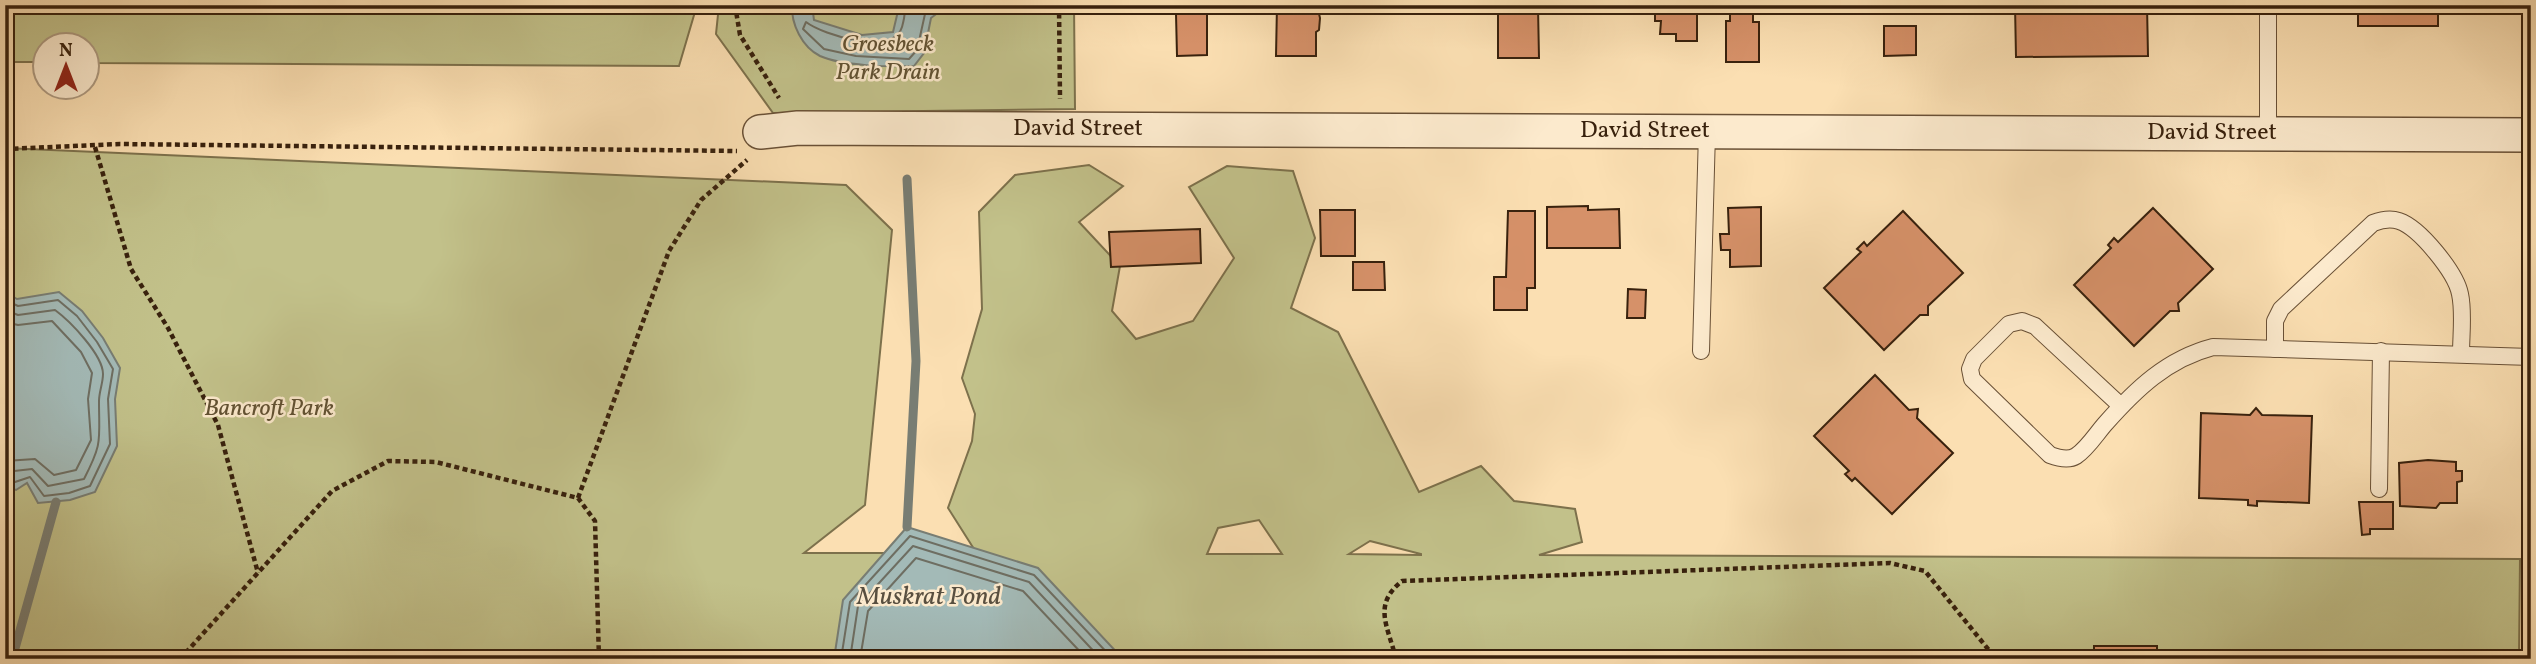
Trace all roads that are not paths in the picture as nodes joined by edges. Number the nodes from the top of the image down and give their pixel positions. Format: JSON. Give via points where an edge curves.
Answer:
{"nodes":[{"id":1,"x":2268,"y":5,"type":"edge"},
{"id":2,"x":1707,"y":132,"type":"junction"},
{"id":3,"x":2268,"y":133,"type":"junction"},
{"id":4,"x":2531,"y":135,"type":"edge"},
{"id":5,"x":751,"y":141,"type":"road end"},
{"id":6,"x":2275,"y":349,"type":"junction"},
{"id":7,"x":1701,"y":351,"type":"dead end"},
{"id":8,"x":2381,"y":351,"type":"junction"},
{"id":9,"x":2461,"y":354,"type":"junction"},
{"id":10,"x":2531,"y":357,"type":"edge"},
{"id":11,"x":2121,"y":406,"type":"junction"},
{"id":12,"x":2379,"y":489,"type":"dead end"}],
"edges":[{"from":1,"to":3,"type":"lane"},
{"from":2,"to":3,"type":"street","name":"David Street"},
{"from":2,"to":5,"type":"street","name":"David Street","via":[[798,128]]},
{"from":2,"to":7,"type":"lane"},
{"from":3,"to":4,"type":"street","name":"David Street"},
{"from":6,"to":8,"type":"lane"},
{"from":6,"to":9,"type":"lane","via":[[2275,321],[2281,309],[2373,223],[2386,219],[2414,230],[2453,275],[2461,295]]},
{"from":6,"to":11,"type":"lane","via":[[2213,347],[2190,353],[2162,368]]},
{"from":8,"to":9,"type":"lane"},
{"from":8,"to":12,"type":"lane"},
{"from":9,"to":10,"type":"lane"},
{"from":11,"to":11,"type":"lane","via":[[2076,457],[2061,459],[2050,455],[1972,379],[1970,369],[1974,359],[2009,324],[2022,321],[2035,326]]}]}
